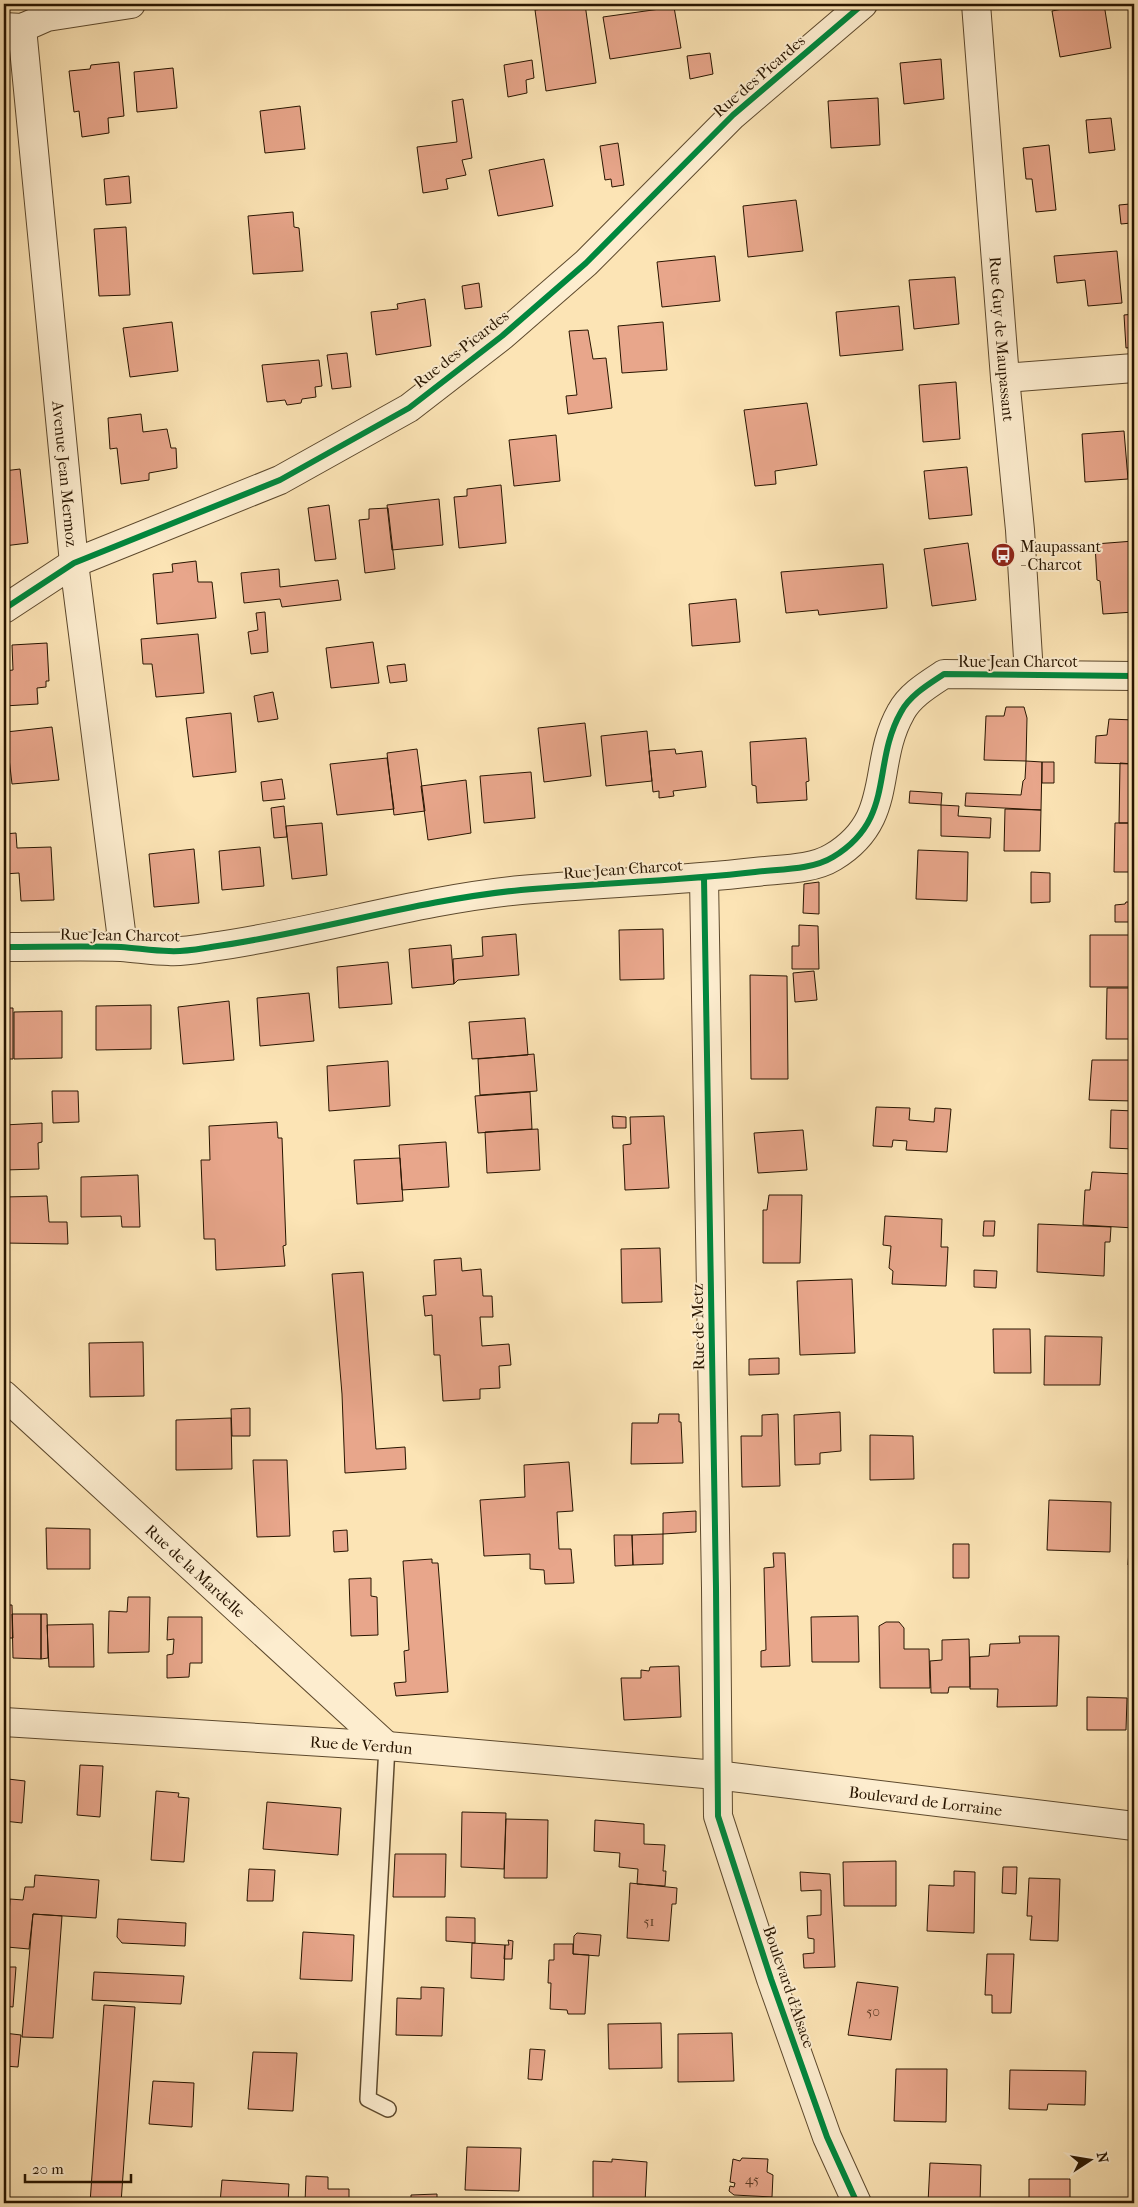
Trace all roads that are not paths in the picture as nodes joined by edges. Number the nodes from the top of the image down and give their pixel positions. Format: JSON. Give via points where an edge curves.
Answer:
{"nodes":[{"id":1,"x":131,"y":4,"type":"edge"},
{"id":2,"x":863,"y":4,"type":"edge"},
{"id":3,"x":976,"y":4,"type":"edge"},
{"id":4,"x":13,"y":27,"type":"edge"},
{"id":5,"x":1134,"y":368,"type":"edge"},
{"id":6,"x":1005,"y":378,"type":"junction"},
{"id":7,"x":74,"y":563,"type":"junction"},
{"id":8,"x":4,"y":609,"type":"edge"},
{"id":9,"x":1029,"y":674,"type":"junction"},
{"id":10,"x":1134,"y":676,"type":"edge"},
{"id":11,"x":704,"y":878,"type":"junction"},
{"id":12,"x":4,"y":947,"type":"edge"},
{"id":13,"x":123,"y":947,"type":"junction"},
{"id":14,"x":4,"y":1395,"type":"edge"},
{"id":15,"x":4,"y":1722,"type":"edge"},
{"id":16,"x":387,"y":1746,"type":"junction"},
{"id":17,"x":716,"y":1775,"type":"junction"},
{"id":18,"x":1134,"y":1826,"type":"edge"},
{"id":19,"x":388,"y":2109,"type":"dead end"},
{"id":20,"x":857,"y":2203,"type":"edge"}],
"edges":[{"from":1,"to":4,"type":"street","via":[[46,17]]},
{"from":2,"to":7,"type":"street","name":"Rue des Picardes","via":[[733,115],[586,263],[502,336],[409,408],[280,480]]},
{"from":3,"to":6,"type":"street","name":"Rue Guy de Maupassant"},
{"from":4,"to":7,"type":"street","name":"Avenue Jean Mermoz"},
{"from":5,"to":6,"type":"street"},
{"from":6,"to":9,"type":"street","name":"Rue Guy de Maupassant","via":[[1020,530]]},
{"from":7,"to":8,"type":"street","name":"Rue des Picardes"},
{"from":7,"to":13,"type":"street","name":"Avenue Jean Mermoz"},
{"from":9,"to":10,"type":"street","name":"Rue Jean Charcot"},
{"from":9,"to":11,"type":"street","name":"Rue Jean Charcot","via":[[944,674],[921,690],[901,710],[892,733],[874,812],[863,832],[830,859],[798,867]]},
{"from":11,"to":13,"type":"street","name":"Rue Jean Charcot","via":[[519,890],[385,911],[211,947],[171,952]]},
{"from":11,"to":17,"type":"street","name":"Rue de Metz","via":[[716,1578]]},
{"from":12,"to":13,"type":"street","name":"Rue Jean Charcot"},
{"from":14,"to":16,"type":"street","name":"Rue de la Mardelle"},
{"from":15,"to":16,"type":"street","name":"Rue de Verdun"},
{"from":16,"to":17,"type":"street","name":"Rue de Verdun"},
{"from":16,"to":19,"type":"lane","via":[[368,2099]]},
{"from":17,"to":18,"type":"street","name":"Boulevard de Lorraine"},
{"from":17,"to":20,"type":"street","name":"Boulevard d'Alsace","via":[[718,1816],[765,1961],[827,2137]]}]}
